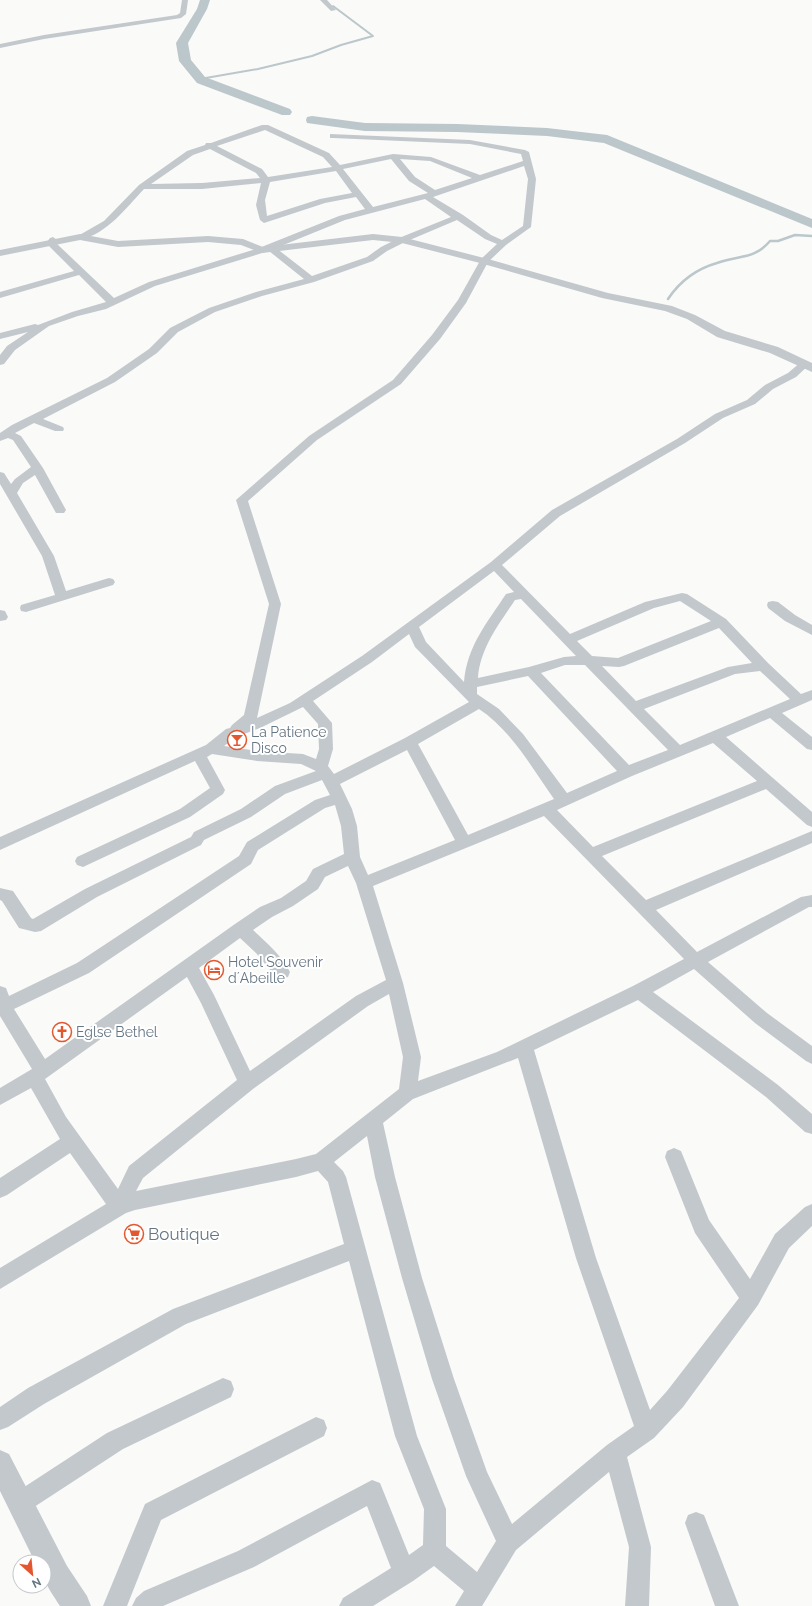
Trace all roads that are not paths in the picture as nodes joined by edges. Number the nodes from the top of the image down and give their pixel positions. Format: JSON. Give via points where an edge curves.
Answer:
{"nodes":[{"id":1,"x":185,"y":0,"type":"edge"},
{"id":2,"x":323,"y":0,"type":"edge"},
{"id":3,"x":333,"y":10,"type":"dead end"},
{"id":4,"x":0,"y":46,"type":"edge"},
{"id":5,"x":333,"y":136,"type":"dead end"},
{"id":6,"x":209,"y":146,"type":"junction"},
{"id":7,"x":393,"y":156,"type":"junction"},
{"id":8,"x":527,"y":162,"type":"junction"},
{"id":9,"x":338,"y":168,"type":"junction"},
{"id":10,"x":481,"y":178,"type":"junction"},
{"id":11,"x":266,"y":180,"type":"junction"},
{"id":12,"x":142,"y":188,"type":"junction"},
{"id":13,"x":358,"y":194,"type":"junction"},
{"id":14,"x":430,"y":195,"type":"junction"},
{"id":15,"x":371,"y":210,"type":"junction"},
{"id":16,"x":460,"y":217,"type":"junction"},
{"id":17,"x":80,"y":237,"type":"junction"},
{"id":18,"x":402,"y":240,"type":"junction"},
{"id":19,"x":52,"y":242,"type":"junction"},
{"id":20,"x":503,"y":243,"type":"junction"},
{"id":21,"x":267,"y":249,"type":"junction"},
{"id":22,"x":0,"y":254,"type":"edge"},
{"id":23,"x":484,"y":261,"type":"junction"},
{"id":24,"x":80,"y":272,"type":"junction"},
{"id":25,"x":311,"y":280,"type":"junction"},
{"id":26,"x":0,"y":295,"type":"edge"},
{"id":27,"x":113,"y":303,"type":"junction"},
{"id":28,"x":46,"y":324,"type":"junction"},
{"id":29,"x":0,"y":336,"type":"edge"},
{"id":30,"x":0,"y":362,"type":"edge"},
{"id":31,"x":808,"y":366,"type":"edge"},
{"id":32,"x":34,"y":419,"type":"junction"},
{"id":33,"x":59,"y":429,"type":"dead end"},
{"id":34,"x":4,"y":435,"type":"edge"},
{"id":35,"x":37,"y":468,"type":"junction"},
{"id":36,"x":0,"y":475,"type":"edge"},
{"id":37,"x":11,"y":493,"type":"junction"},
{"id":38,"x":60,"y":510,"type":"dead end"},
{"id":39,"x":495,"y":565,"type":"junction"},
{"id":40,"x":109,"y":582,"type":"dead end"},
{"id":41,"x":524,"y":594,"type":"junction"},
{"id":42,"x":62,"y":597,"type":"junction"},
{"id":43,"x":773,"y":605,"type":"dead end"},
{"id":44,"x":26,"y":608,"type":"dead end"},
{"id":45,"x":721,"y":622,"type":"junction"},
{"id":46,"x":412,"y":626,"type":"junction"},
{"id":47,"x":812,"y":631,"type":"edge"},
{"id":48,"x":568,"y":640,"type":"junction"},
{"id":49,"x":588,"y":660,"type":"junction"},
{"id":50,"x":763,"y":666,"type":"junction"},
{"id":51,"x":531,"y":671,"type":"junction"},
{"id":52,"x":474,"y":694,"type":"junction"},
{"id":53,"x":806,"y":698,"type":"edge"},
{"id":54,"x":305,"y":700,"type":"junction"},
{"id":55,"x":634,"y":708,"type":"junction"},
{"id":56,"x":772,"y":712,"type":"junction"},
{"id":57,"x":231,"y":732,"type":"junction"},
{"id":58,"x":715,"y":736,"type":"junction"},
{"id":59,"x":410,"y":742,"type":"junction"},
{"id":60,"x":812,"y":745,"type":"edge"},
{"id":61,"x":204,"y":752,"type":"junction"},
{"id":62,"x":678,"y":752,"type":"junction"},
{"id":63,"x":627,"y":772,"type":"junction"},
{"id":64,"x":326,"y":774,"type":"junction"},
{"id":65,"x":768,"y":782,"type":"junction"},
{"id":66,"x":339,"y":798,"type":"junction"},
{"id":67,"x":564,"y":801,"type":"junction"},
{"id":68,"x":546,"y":809,"type":"junction"},
{"id":69,"x":185,"y":813,"type":"junction"},
{"id":70,"x":812,"y":821,"type":"edge"},
{"id":71,"x":199,"y":836,"type":"junction"},
{"id":72,"x":812,"y":837,"type":"edge"},
{"id":73,"x":464,"y":842,"type":"junction"},
{"id":74,"x":0,"y":844,"type":"edge"},
{"id":75,"x":591,"y":854,"type":"junction"},
{"id":76,"x":352,"y":857,"type":"junction"},
{"id":77,"x":83,"y":862,"type":"dead end"},
{"id":78,"x":364,"y":883,"type":"junction"},
{"id":79,"x":0,"y":894,"type":"edge"},
{"id":80,"x":812,"y":901,"type":"edge"},
{"id":81,"x":644,"y":908,"type":"junction"},
{"id":82,"x":241,"y":928,"type":"junction"},
{"id":83,"x":695,"y":960,"type":"junction"},
{"id":84,"x":189,"y":966,"type":"junction"},
{"id":85,"x":282,"y":972,"type":"dead end"},
{"id":86,"x":395,"y":983,"type":"junction"},
{"id":87,"x":639,"y":991,"type":"junction"},
{"id":88,"x":1,"y":1003,"type":"edge"},
{"id":89,"x":524,"y":1047,"type":"junction"},
{"id":90,"x":812,"y":1056,"type":"edge"},
{"id":91,"x":38,"y":1073,"type":"junction"},
{"id":92,"x":247,"y":1083,"type":"junction"},
{"id":93,"x":407,"y":1093,"type":"junction"},
{"id":94,"x":0,"y":1097,"type":"edge"},
{"id":95,"x":373,"y":1120,"type":"junction"},
{"id":96,"x":812,"y":1126,"type":"edge"},
{"id":97,"x":72,"y":1141,"type":"junction"},
{"id":98,"x":674,"y":1157,"type":"dead end"},
{"id":99,"x":321,"y":1161,"type":"junction"},
{"id":100,"x":0,"y":1189,"type":"edge"},
{"id":101,"x":119,"y":1207,"type":"junction"},
{"id":102,"x":812,"y":1213,"type":"edge"},
{"id":103,"x":356,"y":1249,"type":"junction"},
{"id":104,"x":0,"y":1280,"type":"edge"},
{"id":105,"x":751,"y":1298,"type":"junction"},
{"id":106,"x":223,"y":1390,"type":"dead end"},
{"id":107,"x":0,"y":1419,"type":"edge"},
{"id":108,"x":316,"y":1428,"type":"dead end"},
{"id":109,"x":646,"y":1430,"type":"junction"},
{"id":110,"x":615,"y":1453,"type":"junction"},
{"id":111,"x":0,"y":1463,"type":"edge"},
{"id":112,"x":20,"y":1503,"type":"junction"},
{"id":113,"x":696,"y":1523,"type":"dead end"},
{"id":114,"x":508,"y":1542,"type":"junction"},
{"id":115,"x":434,"y":1551,"type":"junction"},
{"id":116,"x":405,"y":1573,"type":"junction"},
{"id":117,"x":473,"y":1598,"type":"edge"},
{"id":118,"x":77,"y":1606,"type":"edge"},
{"id":119,"x":115,"y":1606,"type":"edge"},
{"id":120,"x":144,"y":1606,"type":"edge"},
{"id":121,"x":351,"y":1606,"type":"edge"},
{"id":122,"x":637,"y":1606,"type":"edge"},
{"id":123,"x":727,"y":1606,"type":"edge"}],
"edges":[{"from":1,"to":4,"type":"street","via":[[183,14],[179,17]]},
{"from":2,"to":3,"type":"street"},
{"from":5,"to":8,"type":"street","via":[[470,142],[525,152]]},
{"from":6,"to":9,"type":"street","via":[[265,128],[326,155]]},
{"from":6,"to":11,"type":"street","via":[[259,171]]},
{"from":6,"to":12,"type":"street","via":[[190,153]]},
{"from":7,"to":9,"type":"street"},
{"from":7,"to":10,"type":"street","via":[[431,159]]},
{"from":7,"to":14,"type":"street","via":[[412,179]]},
{"from":8,"to":10,"type":"street"},
{"from":8,"to":20,"type":"street","via":[[532,179],[527,227]]},
{"from":9,"to":11,"type":"street"},
{"from":9,"to":13,"type":"street"},
{"from":10,"to":14,"type":"street"},
{"from":11,"to":12,"type":"street"},
{"from":11,"to":13,"type":"street","via":[[260,199],[264,220],[323,201]]},
{"from":12,"to":17,"type":"street","via":[[107,223]]},
{"from":13,"to":15,"type":"street"},
{"from":14,"to":15,"type":"street"},
{"from":14,"to":16,"type":"street"},
{"from":15,"to":21,"type":"street","via":[[342,218]]},
{"from":16,"to":18,"type":"street"},
{"from":16,"to":20,"type":"street","via":[[488,237]]},
{"from":17,"to":19,"type":"street"},
{"from":17,"to":21,"type":"street","via":[[118,244],[208,239],[243,242]]},
{"from":18,"to":21,"type":"street","via":[[372,237]]},
{"from":18,"to":23,"type":"street"},
{"from":18,"to":25,"type":"street","via":[[370,259]]},
{"from":19,"to":22,"type":"street"},
{"from":19,"to":24,"type":"street"},
{"from":20,"to":23,"type":"street"},
{"from":21,"to":25,"type":"street"},
{"from":21,"to":27,"type":"street","via":[[158,282]]},
{"from":23,"to":31,"type":"street","via":[[606,296],[668,308],[691,317],[721,334],[774,350]]},
{"from":23,"to":57,"type":"street","via":[[463,301],[436,337],[396,382],[313,438],[242,500],[274,604],[251,717]]},
{"from":24,"to":26,"type":"street"},
{"from":24,"to":27,"type":"street"},
{"from":25,"to":32,"type":"street","via":[[212,310],[174,330],[153,351],[111,380]]},
{"from":27,"to":28,"type":"street"},
{"from":28,"to":29,"type":"street"},
{"from":28,"to":30,"type":"street","via":[[11,348]]},
{"from":31,"to":39,"type":"street","via":[[769,387],[751,402],[719,416],[681,441],[556,512]]},
{"from":32,"to":33,"type":"street"},
{"from":32,"to":34,"type":"street"},
{"from":34,"to":35,"type":"street","via":[[17,438]]},
{"from":35,"to":37,"type":"street","via":[[19,481]]},
{"from":35,"to":38,"type":"street"},
{"from":36,"to":37,"type":"street"},
{"from":37,"to":42,"type":"street","via":[[48,556]]},
{"from":39,"to":41,"type":"street"},
{"from":39,"to":46,"type":"street"},
{"from":40,"to":42,"type":"street"},
{"from":41,"to":48,"type":"street"},
{"from":41,"to":52,"type":"street","via":[[511,598],[482,640],[472,666]]},
{"from":42,"to":44,"type":"street"},
{"from":43,"to":47,"type":"street"},
{"from":45,"to":48,"type":"street","via":[[682,597],[650,605]]},
{"from":45,"to":49,"type":"street","via":[[619,663]]},
{"from":45,"to":50,"type":"street"},
{"from":46,"to":52,"type":"street","via":[[420,644]]},
{"from":46,"to":54,"type":"street"},
{"from":48,"to":49,"type":"street"},
{"from":49,"to":51,"type":"street","via":[[564,661]]},
{"from":49,"to":55,"type":"street"},
{"from":50,"to":53,"type":"street"},
{"from":50,"to":55,"type":"street","via":[[733,670]]},
{"from":51,"to":52,"type":"street"},
{"from":51,"to":63,"type":"street"},
{"from":52,"to":59,"type":"street"},
{"from":52,"to":67,"type":"street","via":[[518,738]]},
{"from":53,"to":56,"type":"street"},
{"from":54,"to":57,"type":"street","via":[[255,725]]},
{"from":54,"to":64,"type":"street","via":[[325,723]]},
{"from":55,"to":62,"type":"street"},
{"from":56,"to":58,"type":"street"},
{"from":56,"to":60,"type":"street"},
{"from":57,"to":61,"type":"street"},
{"from":58,"to":62,"type":"street"},
{"from":58,"to":65,"type":"street"},
{"from":59,"to":64,"type":"street"},
{"from":59,"to":73,"type":"street"},
{"from":61,"to":64,"type":"street","via":[[303,759]]},
{"from":61,"to":69,"type":"street","via":[[218,790]]},
{"from":61,"to":74,"type":"street"},
{"from":62,"to":63,"type":"street"},
{"from":63,"to":67,"type":"street"},
{"from":64,"to":66,"type":"street"},
{"from":64,"to":71,"type":"street","via":[[280,790],[246,814]]},
{"from":65,"to":70,"type":"street"},
{"from":65,"to":75,"type":"street"},
{"from":66,"to":76,"type":"street","via":[[348,826]]},
{"from":66,"to":88,"type":"street","via":[[320,804],[252,846],[245,860],[82,968]]},
{"from":67,"to":68,"type":"street"},
{"from":68,"to":73,"type":"street"},
{"from":68,"to":75,"type":"street"},
{"from":69,"to":71,"type":"street"},
{"from":69,"to":77,"type":"street"},
{"from":71,"to":79,"type":"street","via":[[196,841],[91,892],[35,926],[25,923],[7,894]]},
{"from":72,"to":81,"type":"street"},
{"from":73,"to":78,"type":"street"},
{"from":75,"to":81,"type":"street"},
{"from":76,"to":78,"type":"street"},
{"from":76,"to":82,"type":"street","via":[[319,873],[312,885]]},
{"from":78,"to":86,"type":"street"},
{"from":80,"to":83,"type":"street","via":[[807,901]]},
{"from":81,"to":83,"type":"street"},
{"from":82,"to":84,"type":"street"},
{"from":82,"to":85,"type":"street"},
{"from":83,"to":87,"type":"street"},
{"from":83,"to":90,"type":"street","via":[[761,1018]]},
{"from":84,"to":91,"type":"street"},
{"from":84,"to":92,"type":"street"},
{"from":86,"to":92,"type":"street","via":[[362,1001]]},
{"from":86,"to":93,"type":"street","via":[[412,1057]]},
{"from":87,"to":89,"type":"street"},
{"from":87,"to":96,"type":"street","via":[[772,1092]]},
{"from":88,"to":91,"type":"street"},
{"from":89,"to":93,"type":"street"},
{"from":89,"to":109,"type":"street","via":[[586,1258]]},
{"from":91,"to":94,"type":"street"},
{"from":91,"to":97,"type":"street","via":[[58,1123]]},
{"from":92,"to":101,"type":"street","via":[[136,1172]]},
{"from":93,"to":95,"type":"street"},
{"from":95,"to":99,"type":"street"},
{"from":95,"to":114,"type":"street","via":[[410,1271],[443,1379],[477,1476]]},
{"from":97,"to":100,"type":"street"},
{"from":97,"to":101,"type":"street"},
{"from":98,"to":105,"type":"street","via":[[702,1226]]},
{"from":99,"to":101,"type":"street","via":[[134,1200]]},
{"from":99,"to":103,"type":"street","via":[[336,1177]]},
{"from":101,"to":104,"type":"street"},
{"from":102,"to":105,"type":"street","via":[[782,1241]]},
{"from":103,"to":107,"type":"street","via":[[180,1316],[36,1396]]},
{"from":103,"to":115,"type":"street","via":[[406,1436],[435,1509]]},
{"from":105,"to":109,"type":"street","via":[[675,1399]]},
{"from":106,"to":112,"type":"street","via":[[115,1441]]},
{"from":108,"to":119,"type":"street","via":[[153,1512]]},
{"from":109,"to":110,"type":"street"},
{"from":110,"to":114,"type":"street"},
{"from":110,"to":122,"type":"street","via":[[640,1547]]},
{"from":111,"to":112,"type":"street"},
{"from":112,"to":118,"type":"street","via":[[57,1576]]},
{"from":113,"to":123,"type":"street","via":[[724,1592]]},
{"from":114,"to":117,"type":"street"},
{"from":115,"to":116,"type":"street"},
{"from":115,"to":117,"type":"street"},
{"from":116,"to":120,"type":"street","via":[[372,1491],[246,1559],[152,1599]]},
{"from":116,"to":121,"type":"street"}]}
